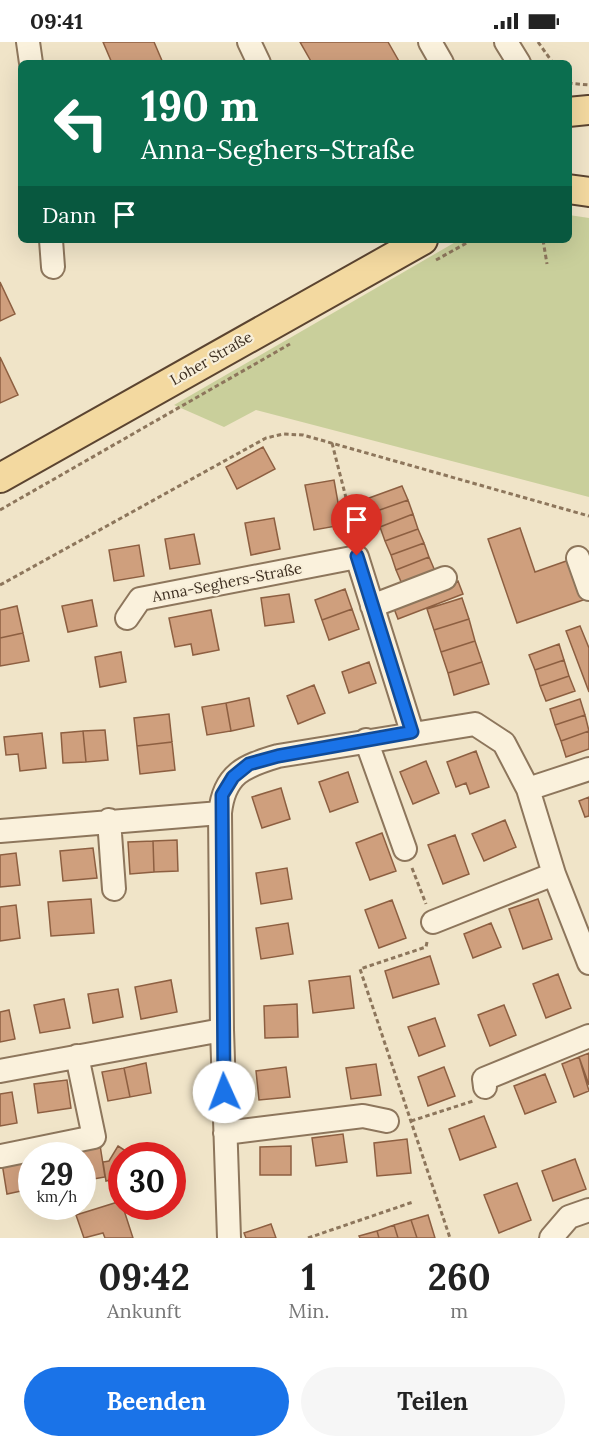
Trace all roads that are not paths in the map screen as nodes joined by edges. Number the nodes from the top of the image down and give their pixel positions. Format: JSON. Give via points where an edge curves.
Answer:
{"nodes":[{"id":1,"x":28,"y":42,"type":"edge"},
{"id":2,"x":249,"y":42,"type":"edge"},
{"id":3,"x":430,"y":42,"type":"edge"},
{"id":4,"x":506,"y":42,"type":"edge"},
{"id":5,"x":31,"y":60,"type":"edge"},
{"id":6,"x":258,"y":60,"type":"edge"},
{"id":7,"x":440,"y":60,"type":"edge"},
{"id":8,"x":517,"y":60,"type":"edge"},
{"id":9,"x":589,"y":111,"type":"edge"},
{"id":10,"x":572,"y":112,"type":"edge"},
{"id":11,"x":572,"y":190,"type":"edge"},
{"id":12,"x":589,"y":192,"type":"edge"},
{"id":13,"x":51,"y":243,"type":"edge"},
{"id":14,"x":428,"y":251,"type":"edge"},
{"id":15,"x":53,"y":267,"type":"dead end"},
{"id":16,"x":0,"y":478,"type":"edge"},
{"id":17,"x":578,"y":558,"type":"dead end"},
{"id":18,"x":445,"y":578,"type":"dead end"},
{"id":19,"x":589,"y":589,"type":"edge"},
{"id":20,"x":372,"y":606,"type":"junction"},
{"id":21,"x":127,"y":618,"type":"dead end"},
{"id":22,"x":412,"y":732,"type":"junction"},
{"id":23,"x":366,"y":740,"type":"junction"},
{"id":24,"x":589,"y":769,"type":"edge"},
{"id":25,"x":528,"y":789,"type":"junction"},
{"id":26,"x":220,"y":813,"type":"junction"},
{"id":27,"x":109,"y":820,"type":"junction"},
{"id":28,"x":0,"y":831,"type":"edge"},
{"id":29,"x":405,"y":849,"type":"road end"},
{"id":30,"x":554,"y":874,"type":"junction"},
{"id":31,"x":114,"y":889,"type":"dead end"},
{"id":32,"x":433,"y":922,"type":"road end"},
{"id":33,"x":582,"y":926,"type":"edge"},
{"id":34,"x":589,"y":963,"type":"edge"},
{"id":35,"x":222,"y":1030,"type":"junction"},
{"id":36,"x":589,"y":1036,"type":"edge"},
{"id":37,"x":77,"y":1056,"type":"junction"},
{"id":38,"x":0,"y":1071,"type":"edge"},
{"id":39,"x":485,"y":1087,"type":"road end"},
{"id":40,"x":387,"y":1121,"type":"road end"},
{"id":41,"x":225,"y":1133,"type":"junction"},
{"id":42,"x":1,"y":1156,"type":"edge"},
{"id":43,"x":589,"y":1210,"type":"edge"},
{"id":44,"x":229,"y":1238,"type":"edge"},
{"id":45,"x":551,"y":1238,"type":"edge"}],
"edges":[{"from":1,"to":5,"type":"street"},
{"from":2,"to":6,"type":"street"},
{"from":3,"to":7,"type":"street"},
{"from":4,"to":8,"type":"street"},
{"from":9,"to":10,"type":"main road"},
{"from":11,"to":12,"type":"main road"},
{"from":13,"to":15,"type":"street"},
{"from":14,"to":16,"type":"main road","name":"Loher Straße"},
{"from":17,"to":19,"type":"street"},
{"from":18,"to":20,"type":"street"},
{"from":20,"to":21,"type":"street","name":"Anna-Seghers-Straße","via":[[357,556],[140,599]]},
{"from":20,"to":22,"type":"street"},
{"from":22,"to":23,"type":"street"},
{"from":22,"to":25,"type":"street","via":[[475,724],[504,743]]},
{"from":23,"to":26,"type":"street","via":[[249,764],[233,777],[222,795]]},
{"from":23,"to":29,"type":"street"},
{"from":24,"to":25,"type":"street"},
{"from":25,"to":30,"type":"street"},
{"from":26,"to":27,"type":"street"},
{"from":26,"to":35,"type":"street"},
{"from":27,"to":28,"type":"street"},
{"from":27,"to":31,"type":"street"},
{"from":30,"to":32,"type":"street"},
{"from":30,"to":33,"type":"street"},
{"from":33,"to":34,"type":"street"},
{"from":35,"to":37,"type":"street"},
{"from":35,"to":41,"type":"street"},
{"from":36,"to":39,"type":"street","via":[[484,1079]]},
{"from":37,"to":38,"type":"street"},
{"from":37,"to":42,"type":"street","via":[[94,1137]]},
{"from":40,"to":41,"type":"street","via":[[363,1116]]},
{"from":41,"to":44,"type":"street"},
{"from":43,"to":45,"type":"street","via":[[570,1217]]}]}
